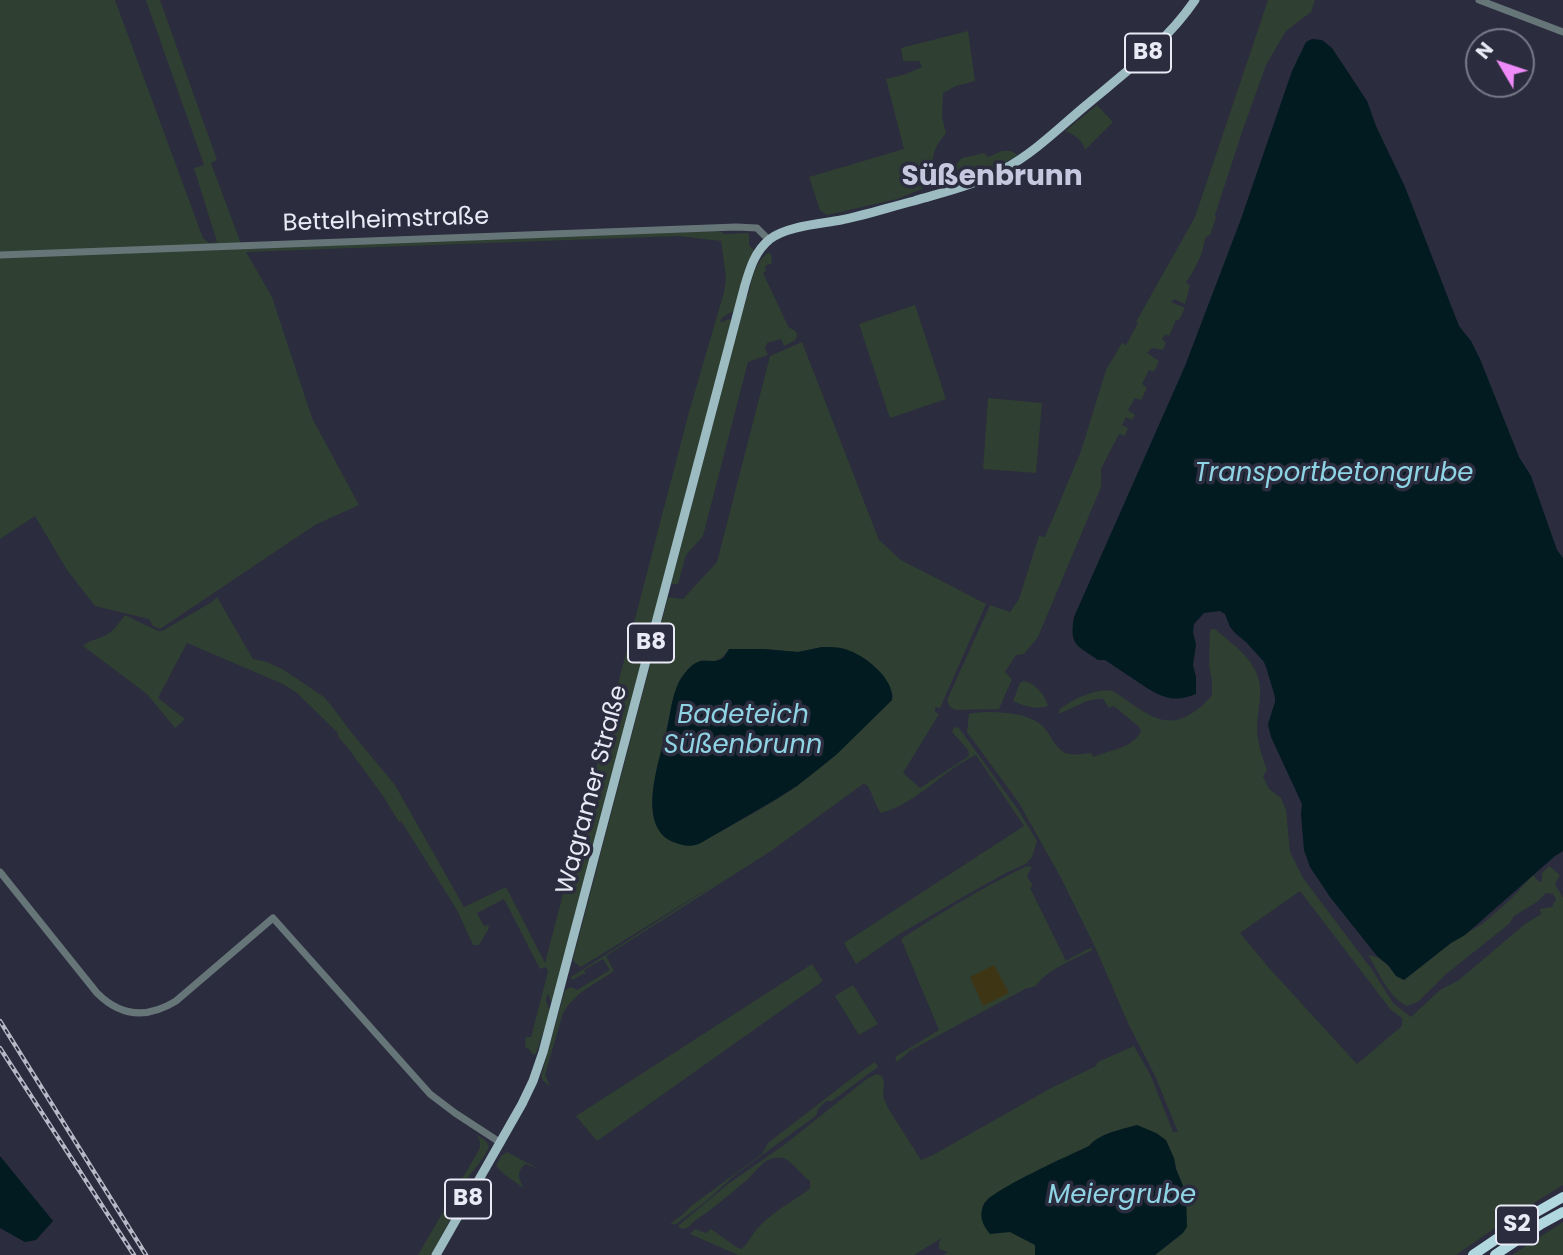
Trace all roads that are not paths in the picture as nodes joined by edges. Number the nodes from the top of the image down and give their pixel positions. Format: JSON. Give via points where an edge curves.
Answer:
{"nodes":[{"id":1,"x":1195,"y":0,"type":"edge"},
{"id":2,"x":1479,"y":0,"type":"edge"},
{"id":3,"x":1563,"y":32,"type":"edge"},
{"id":4,"x":769,"y":240,"type":"junction"},
{"id":5,"x":0,"y":255,"type":"edge"},
{"id":6,"x":0,"y":872,"type":"edge"},
{"id":7,"x":501,"y":1143,"type":"junction"},
{"id":8,"x":1563,"y":1197,"type":"edge"},
{"id":9,"x":1563,"y":1212,"type":"edge"},
{"id":10,"x":436,"y":1255,"type":"edge"},
{"id":11,"x":1473,"y":1255,"type":"edge"},
{"id":12,"x":1495,"y":1255,"type":"edge"}],
"edges":[{"from":1,"to":4,"type":"main road","number":"B8","via":[[1153,48],[1004,170],[946,192],[785,232]]},
{"from":2,"to":3,"type":"street"},
{"from":4,"to":5,"type":"street","name":"Bettelheimstraße","via":[[757,228],[736,227]]},
{"from":4,"to":7,"type":"main road","name":"Wagramer Straße","number":"B8","via":[[749,270],[546,1041],[533,1081]]},
{"from":6,"to":7,"type":"street","via":[[97,993],[127,1012],[160,1009],[176,1001],[273,918],[430,1094]]},
{"from":7,"to":10,"type":"main road","name":"Wagramer Straße","number":"B8"},
{"from":8,"to":11,"type":"highway","number":"S2"},
{"from":9,"to":12,"type":"highway","number":"S2"}]}
